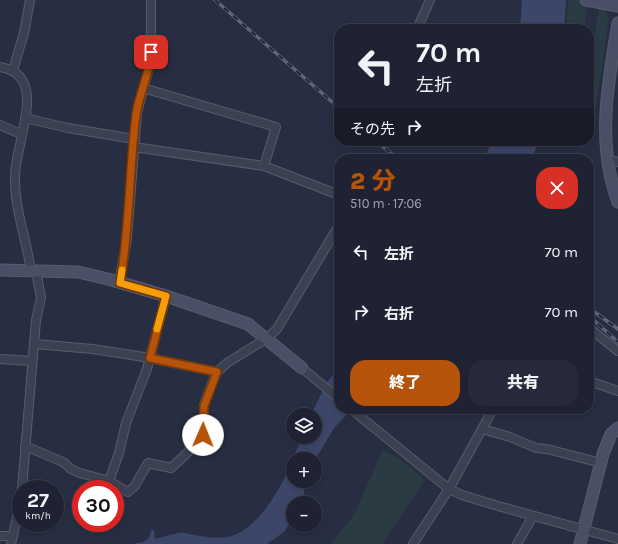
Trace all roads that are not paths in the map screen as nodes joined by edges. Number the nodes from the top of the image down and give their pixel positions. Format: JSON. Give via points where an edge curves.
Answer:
{"nodes":[{"id":1,"x":30,"y":0,"type":"edge"},
{"id":2,"x":151,"y":0,"type":"edge"},
{"id":3,"x":430,"y":0,"type":"edge"},
{"id":4,"x":586,"y":0,"type":"edge"},
{"id":5,"x":618,"y":6,"type":"edge"},
{"id":6,"x":618,"y":23,"type":"edge"},
{"id":7,"x":418,"y":24,"type":"edge"},
{"id":8,"x":0,"y":66,"type":"edge"},
{"id":9,"x":13,"y":70,"type":"junction"},
{"id":10,"x":143,"y":88,"type":"junction"},
{"id":11,"x":25,"y":118,"type":"junction"},
{"id":12,"x":0,"y":125,"type":"edge"},
{"id":13,"x":21,"y":134,"type":"junction"},
{"id":14,"x":134,"y":143,"type":"junction"},
{"id":15,"x":607,"y":159,"type":"junction"},
{"id":16,"x":618,"y":162,"type":"edge"},
{"id":17,"x":264,"y":166,"type":"junction"},
{"id":18,"x":334,"y":193,"type":"edge"},
{"id":19,"x":618,"y":202,"type":"edge"},
{"id":20,"x":334,"y":232,"type":"edge"},
{"id":21,"x":0,"y":270,"type":"edge"},
{"id":22,"x":33,"y":271,"type":"junction"},
{"id":23,"x":120,"y":283,"type":"junction"},
{"id":24,"x":166,"y":296,"type":"junction"},
{"id":25,"x":594,"y":333,"type":"edge"},
{"id":26,"x":266,"y":338,"type":"junction"},
{"id":27,"x":34,"y":344,"type":"junction"},
{"id":28,"x":618,"y":351,"type":"edge"},
{"id":29,"x":150,"y":358,"type":"junction"},
{"id":30,"x":0,"y":359,"type":"edge"},
{"id":31,"x":32,"y":361,"type":"junction"},
{"id":32,"x":302,"y":368,"type":"joint"},
{"id":33,"x":217,"y":372,"type":"junction"},
{"id":34,"x":594,"y":383,"type":"edge"},
{"id":35,"x":618,"y":391,"type":"edge"},
{"id":36,"x":334,"y":395,"type":"edge"},
{"id":37,"x":357,"y":414,"type":"edge"},
{"id":38,"x":490,"y":414,"type":"edge"},
{"id":39,"x":618,"y":428,"type":"edge"},
{"id":40,"x":482,"y":429,"type":"junction"},
{"id":41,"x":618,"y":433,"type":"edge"},
{"id":42,"x":607,"y":442,"type":"junction"},
{"id":43,"x":25,"y":446,"type":"junction"},
{"id":44,"x":600,"y":463,"type":"junction"},
{"id":45,"x":23,"y":480,"type":"edge"},
{"id":46,"x":109,"y":480,"type":"joint"},
{"id":47,"x":124,"y":489,"type":"edge"},
{"id":48,"x":449,"y":489,"type":"junction"},
{"id":49,"x":533,"y":516,"type":"junction"},
{"id":50,"x":584,"y":530,"type":"junction"},
{"id":51,"x":0,"y":536,"type":"edge"},
{"id":52,"x":618,"y":539,"type":"edge"},
{"id":53,"x":12,"y":540,"type":"edge"},
{"id":54,"x":414,"y":544,"type":"edge"},
{"id":55,"x":518,"y":544,"type":"edge"},
{"id":56,"x":580,"y":544,"type":"edge"}],
"edges":[{"from":1,"to":9,"type":"street"},
{"from":2,"to":10,"type":"street","via":[[151,60]]},
{"from":3,"to":7,"type":"street"},
{"from":4,"to":5,"type":"street"},
{"from":6,"to":15,"type":"street","via":[[606,105]]},
{"from":8,"to":9,"type":"street"},
{"from":9,"to":11,"type":"street","via":[[25,84],[28,99]]},
{"from":10,"to":14,"type":"street","via":[[136,113]]},
{"from":10,"to":17,"type":"street","via":[[276,127]]},
{"from":11,"to":13,"type":"street"},
{"from":11,"to":14,"type":"street"},
{"from":12,"to":13,"type":"street"},
{"from":13,"to":22,"type":"street","via":[[16,170],[17,204]]},
{"from":14,"to":17,"type":"street"},
{"from":14,"to":23,"type":"street","via":[[126,245]]},
{"from":15,"to":16,"type":"street"},
{"from":15,"to":19,"type":"street"},
{"from":17,"to":18,"type":"street"},
{"from":20,"to":26,"type":"street","via":[[277,329]]},
{"from":21,"to":22,"type":"street"},
{"from":22,"to":23,"type":"street","via":[[78,272]]},
{"from":22,"to":27,"type":"street","via":[[41,298]]},
{"from":23,"to":24,"type":"street"},
{"from":24,"to":26,"type":"street","via":[[248,324]]},
{"from":24,"to":29,"type":"street"},
{"from":25,"to":28,"type":"street"},
{"from":26,"to":32,"type":"street"},
{"from":26,"to":33,"type":"street","via":[[236,356]]},
{"from":27,"to":29,"type":"street","via":[[93,349]]},
{"from":27,"to":31,"type":"street"},
{"from":29,"to":33,"type":"street"},
{"from":29,"to":46,"type":"street","via":[[126,423]]},
{"from":30,"to":31,"type":"street"},
{"from":31,"to":43,"type":"street"},
{"from":32,"to":36,"type":"street"},
{"from":33,"to":47,"type":"street","via":[[204,406],[204,432],[199,443],[170,468],[148,463],[134,487],[128,492]]},
{"from":34,"to":35,"type":"street"},
{"from":37,"to":48,"type":"street"},
{"from":38,"to":40,"type":"street"},
{"from":39,"to":42,"type":"street"},
{"from":40,"to":44,"type":"street","via":[[536,448]]},
{"from":40,"to":48,"type":"street"},
{"from":41,"to":42,"type":"street"},
{"from":42,"to":44,"type":"street"},
{"from":43,"to":45,"type":"street"},
{"from":43,"to":46,"type":"street","via":[[63,462],[80,473]]},
{"from":44,"to":50,"type":"street"},
{"from":48,"to":49,"type":"street"},
{"from":48,"to":54,"type":"street"},
{"from":49,"to":50,"type":"street"},
{"from":49,"to":55,"type":"street"},
{"from":50,"to":52,"type":"street"},
{"from":50,"to":56,"type":"street"},
{"from":51,"to":53,"type":"street"}]}
